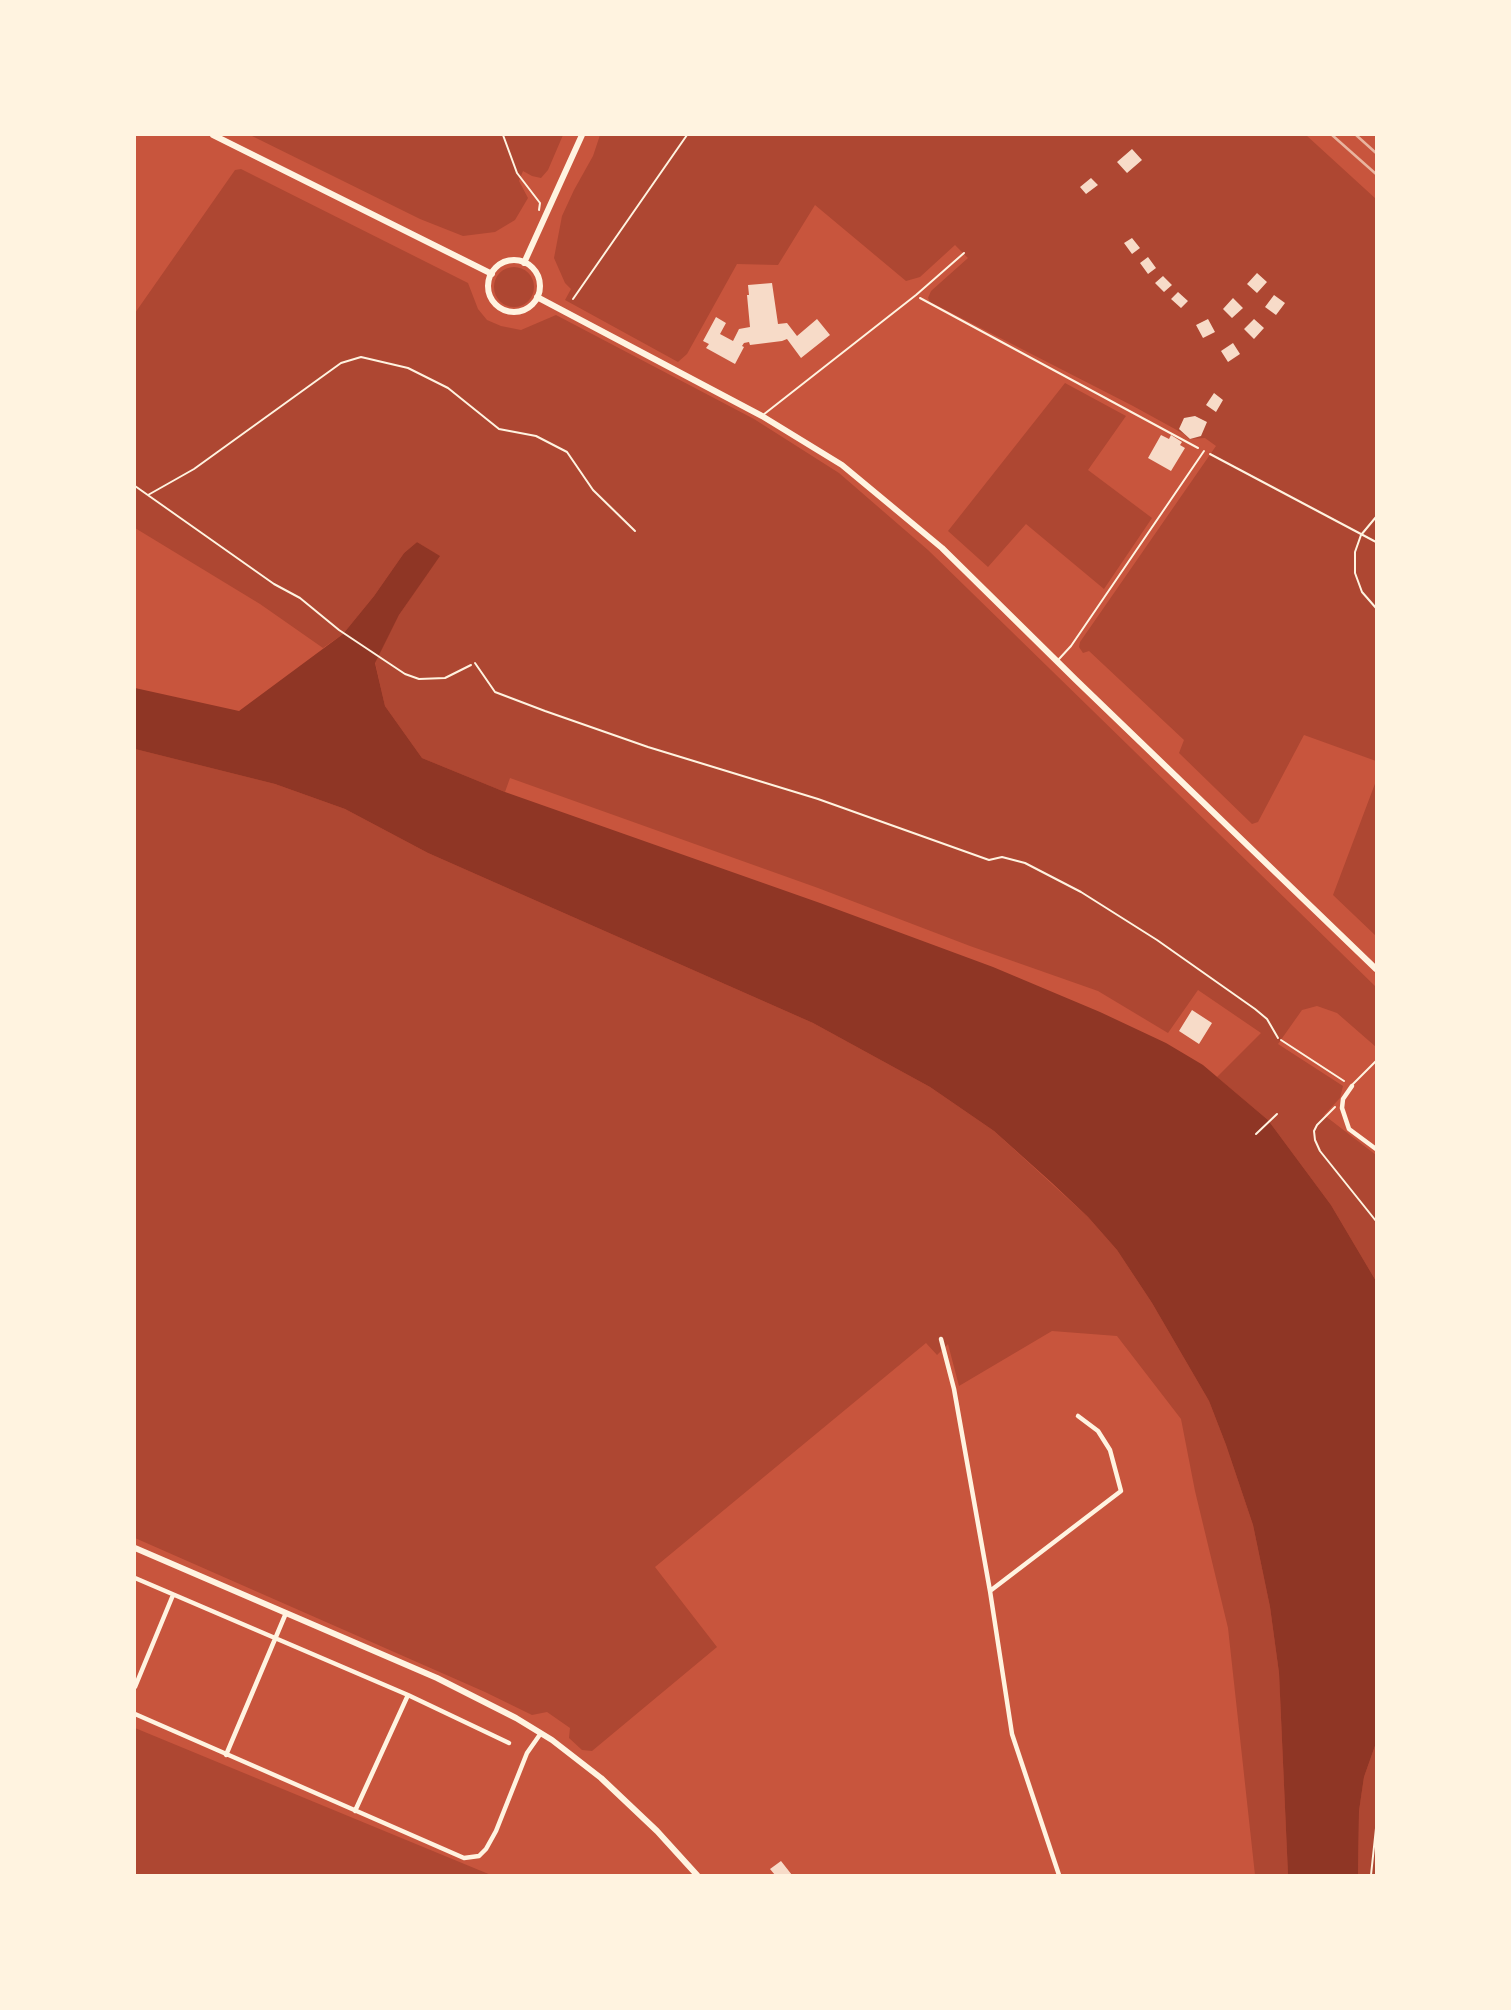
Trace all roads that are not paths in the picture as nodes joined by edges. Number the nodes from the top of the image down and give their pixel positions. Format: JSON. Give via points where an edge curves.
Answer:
{"nodes":[{"id":1,"x":213,"y":135,"type":"edge"},
{"id":2,"x":582,"y":135,"type":"edge"},
{"id":3,"x":964,"y":253,"type":"dead end"},
{"id":4,"x":524,"y":262,"type":"junction"},
{"id":5,"x":492,"y":274,"type":"junction"},
{"id":6,"x":537,"y":298,"type":"junction"},
{"id":7,"x":762,"y":416,"type":"junction"},
{"id":8,"x":1204,"y":451,"type":"road end"},
{"id":9,"x":1057,"y":661,"type":"junction"},
{"id":10,"x":475,"y":663,"type":"road end"},
{"id":11,"x":1376,"y":969,"type":"edge"},
{"id":12,"x":1278,"y":1038,"type":"road end"},
{"id":13,"x":1376,"y":1061,"type":"edge"},
{"id":14,"x":1352,"y":1086,"type":"joint"},
{"id":15,"x":1376,"y":1149,"type":"edge"},
{"id":16,"x":941,"y":1339,"type":"dead end"},
{"id":17,"x":1078,"y":1416,"type":"dead end"},
{"id":18,"x":135,"y":1548,"type":"edge"},
{"id":19,"x":135,"y":1578,"type":"edge"},
{"id":20,"x":990,"y":1591,"type":"junction"},
{"id":21,"x":173,"y":1595,"type":"junction"},
{"id":22,"x":286,"y":1614,"type":"junction"},
{"id":23,"x":275,"y":1638,"type":"junction"},
{"id":24,"x":135,"y":1688,"type":"edge"},
{"id":25,"x":408,"y":1695,"type":"junction"},
{"id":26,"x":135,"y":1714,"type":"edge"},
{"id":27,"x":541,"y":1733,"type":"junction"},
{"id":28,"x":509,"y":1743,"type":"dead end"},
{"id":29,"x":226,"y":1755,"type":"junction"},
{"id":30,"x":355,"y":1811,"type":"junction"},
{"id":31,"x":697,"y":1875,"type":"edge"},
{"id":32,"x":1059,"y":1875,"type":"edge"}],
"edges":[{"from":1,"to":5,"type":"main road"},
{"from":2,"to":4,"type":"main road"},
{"from":3,"to":7,"type":"lane","via":[[847,352]]},
{"from":4,"to":5,"type":"main road","via":[[503,263]]},
{"from":4,"to":6,"type":"main road","via":[[538,276]]},
{"from":5,"to":6,"type":"main road","via":[[489,291],[505,310],[523,310]]},
{"from":6,"to":7,"type":"main road"},
{"from":7,"to":9,"type":"main road","via":[[842,465],[942,548]]},
{"from":8,"to":9,"type":"lane"},
{"from":9,"to":11,"type":"main road"},
{"from":10,"to":12,"type":"lane","via":[[495,692],[545,711],[989,860],[1025,863],[1157,940],[1255,1009]]},
{"from":13,"to":14,"type":"lane"},
{"from":14,"to":15,"type":"street","via":[[1342,1108],[1349,1129]]},
{"from":16,"to":20,"type":"street"},
{"from":17,"to":20,"type":"street","via":[[1098,1431],[1110,1450],[1121,1491]]},
{"from":18,"to":22,"type":"main road"},
{"from":19,"to":21,"type":"street"},
{"from":20,"to":32,"type":"street","via":[[1012,1734]]},
{"from":21,"to":23,"type":"street"},
{"from":21,"to":24,"type":"street"},
{"from":22,"to":23,"type":"street"},
{"from":22,"to":27,"type":"main road","via":[[482,1699]]},
{"from":23,"to":25,"type":"street"},
{"from":23,"to":29,"type":"street"},
{"from":25,"to":28,"type":"street"},
{"from":25,"to":30,"type":"street"},
{"from":26,"to":29,"type":"street"},
{"from":27,"to":30,"type":"street","via":[[527,1753],[496,1831],[479,1856],[460,1856]]},
{"from":27,"to":31,"type":"main road","via":[[621,1795]]},
{"from":29,"to":30,"type":"street"}]}
